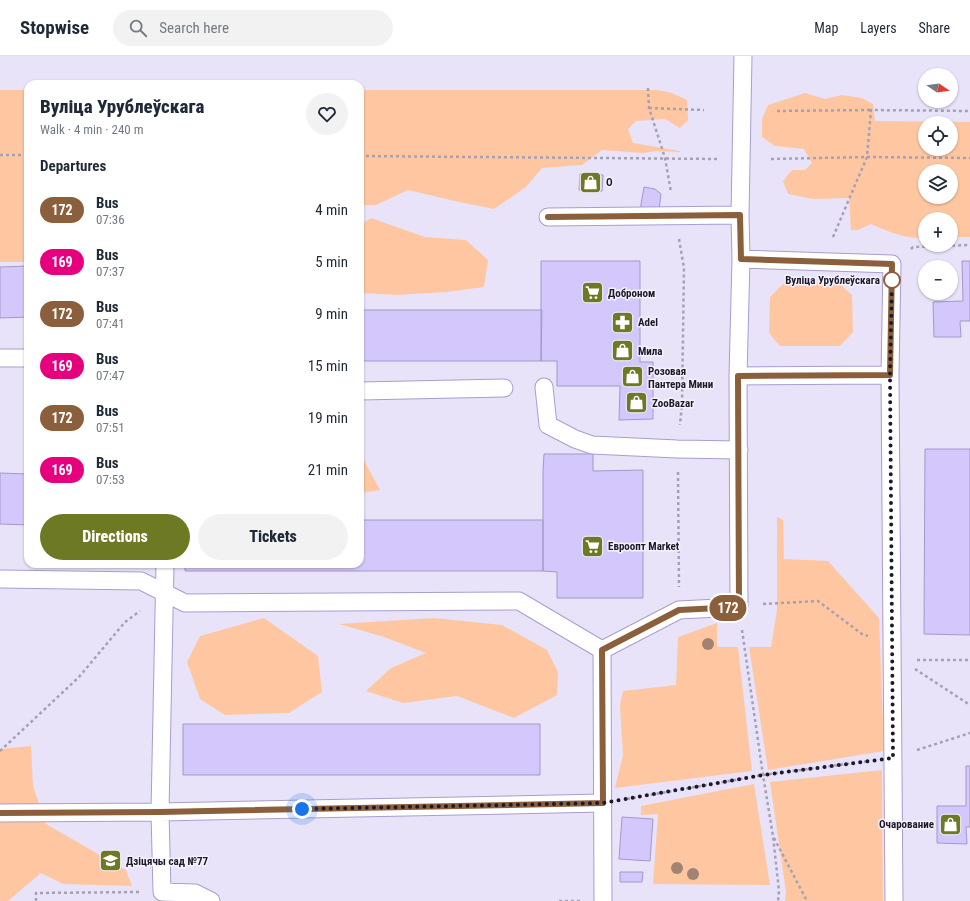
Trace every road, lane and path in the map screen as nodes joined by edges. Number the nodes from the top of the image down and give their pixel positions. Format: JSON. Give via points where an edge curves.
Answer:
{"nodes":[{"id":1,"x":743,"y":56,"type":"edge"},
{"id":2,"x":648,"y":88,"type":"dead end"},
{"id":3,"x":649,"y":108,"type":"junction"},
{"id":4,"x":704,"y":110,"type":"dead end"},
{"id":5,"x":871,"y":110,"type":"junction"},
{"id":6,"x":776,"y":111,"type":"dead end"},
{"id":7,"x":970,"y":111,"type":"edge"},
{"id":8,"x":0,"y":155,"type":"edge"},
{"id":9,"x":24,"y":155,"type":"edge"},
{"id":10,"x":364,"y":156,"type":"edge"},
{"id":11,"x":867,"y":157,"type":"junction"},
{"id":12,"x":665,"y":158,"type":"junction"},
{"id":13,"x":970,"y":158,"type":"edge"},
{"id":14,"x":717,"y":159,"type":"dead end"},
{"id":15,"x":771,"y":159,"type":"dead end"},
{"id":16,"x":740,"y":215,"type":"junction"},
{"id":17,"x":675,"y":216,"type":"junction"},
{"id":18,"x":548,"y":217,"type":"dead end"},
{"id":19,"x":833,"y":237,"type":"dead end"},
{"id":20,"x":970,"y":245,"type":"edge"},
{"id":21,"x":741,"y":259,"type":"junction"},
{"id":22,"x":892,"y":264,"type":"junction"},
{"id":23,"x":0,"y":358,"type":"edge"},
{"id":24,"x":24,"y":358,"type":"edge"},
{"id":25,"x":890,"y":375,"type":"junction"},
{"id":26,"x":738,"y":376,"type":"junction"},
{"id":27,"x":544,"y":387,"type":"dead end"},
{"id":28,"x":504,"y":388,"type":"dead end"},
{"id":29,"x":364,"y":391,"type":"edge"},
{"id":30,"x":677,"y":449,"type":"junction"},
{"id":31,"x":739,"y":450,"type":"junction"},
{"id":32,"x":165,"y":568,"type":"edge"},
{"id":33,"x":0,"y":579,"type":"edge"},
{"id":34,"x":165,"y":593,"type":"junction"},
{"id":35,"x":739,"y":607,"type":"junction"},
{"id":36,"x":679,"y":610,"type":"junction"},
{"id":37,"x":892,"y":643,"type":"junction"},
{"id":38,"x":602,"y":650,"type":"junction"},
{"id":39,"x":902,"y":660,"type":"junction"},
{"id":40,"x":970,"y":660,"type":"edge"},
{"id":41,"x":970,"y":705,"type":"edge"},
{"id":42,"x":970,"y":733,"type":"edge"},
{"id":43,"x":0,"y":751,"type":"edge"},
{"id":44,"x":893,"y":758,"type":"junction"},
{"id":45,"x":763,"y":775,"type":"junction"},
{"id":46,"x":603,"y":803,"type":"junction"},
{"id":47,"x":160,"y":812,"type":"junction"},
{"id":48,"x":0,"y":813,"type":"edge"},
{"id":49,"x":773,"y":836,"type":"junction"},
{"id":50,"x":162,"y":892,"type":"junction"},
{"id":51,"x":36,"y":901,"type":"edge"},
{"id":52,"x":210,"y":901,"type":"edge"},
{"id":53,"x":603,"y":901,"type":"edge"},
{"id":54,"x":778,"y":901,"type":"edge"},
{"id":55,"x":807,"y":901,"type":"edge"},
{"id":56,"x":894,"y":901,"type":"edge"}],
"edges":[{"from":1,"to":16,"type":"lane"},
{"from":2,"to":3,"type":"path"},
{"from":3,"to":4,"type":"path"},
{"from":3,"to":12,"type":"path"},
{"from":5,"to":6,"type":"path"},
{"from":5,"to":7,"type":"path"},
{"from":5,"to":11,"type":"path"},
{"from":8,"to":9,"type":"path"},
{"from":10,"to":12,"type":"path"},
{"from":11,"to":13,"type":"path"},
{"from":11,"to":15,"type":"path"},
{"from":11,"to":19,"type":"path"},
{"from":12,"to":14,"type":"path"},
{"from":12,"to":17,"type":"path"},
{"from":16,"to":17,"type":"lane"},
{"from":16,"to":21,"type":"lane"},
{"from":17,"to":18,"type":"lane"},
{"from":17,"to":30,"type":"path","via":[[684,268],[682,404]]},
{"from":20,"to":22,"type":"path","via":[[913,247]]},
{"from":21,"to":22,"type":"lane"},
{"from":21,"to":26,"type":"lane"},
{"from":22,"to":25,"type":"lane"},
{"from":23,"to":24,"type":"lane"},
{"from":25,"to":26,"type":"lane"},
{"from":25,"to":37,"type":"lane"},
{"from":26,"to":31,"type":"lane"},
{"from":27,"to":30,"type":"lane","via":[[548,425],[575,439],[592,445]]},
{"from":28,"to":29,"type":"lane"},
{"from":30,"to":31,"type":"lane"},
{"from":30,"to":36,"type":"path"},
{"from":31,"to":35,"type":"lane"},
{"from":32,"to":34,"type":"lane"},
{"from":33,"to":34,"type":"lane","via":[[141,581]]},
{"from":34,"to":38,"type":"lane","via":[[185,603],[519,601]]},
{"from":34,"to":43,"type":"path","via":[[125,622],[79,677]]},
{"from":34,"to":47,"type":"lane"},
{"from":35,"to":36,"type":"lane"},
{"from":35,"to":37,"type":"path","via":[[818,600],[862,634]]},
{"from":35,"to":45,"type":"path"},
{"from":36,"to":38,"type":"lane"},
{"from":37,"to":39,"type":"path"},
{"from":37,"to":44,"type":"lane"},
{"from":38,"to":46,"type":"lane"},
{"from":39,"to":40,"type":"path"},
{"from":39,"to":41,"type":"path"},
{"from":42,"to":44,"type":"path"},
{"from":44,"to":45,"type":"path"},
{"from":44,"to":56,"type":"lane"},
{"from":45,"to":46,"type":"path"},
{"from":45,"to":49,"type":"path"},
{"from":46,"to":47,"type":"lane"},
{"from":46,"to":53,"type":"lane"},
{"from":47,"to":48,"type":"lane"},
{"from":47,"to":50,"type":"lane"},
{"from":49,"to":54,"type":"path"},
{"from":49,"to":55,"type":"path"},
{"from":50,"to":51,"type":"path","via":[[36,893]]},
{"from":50,"to":52,"type":"lane","via":[[195,893]]}]}
